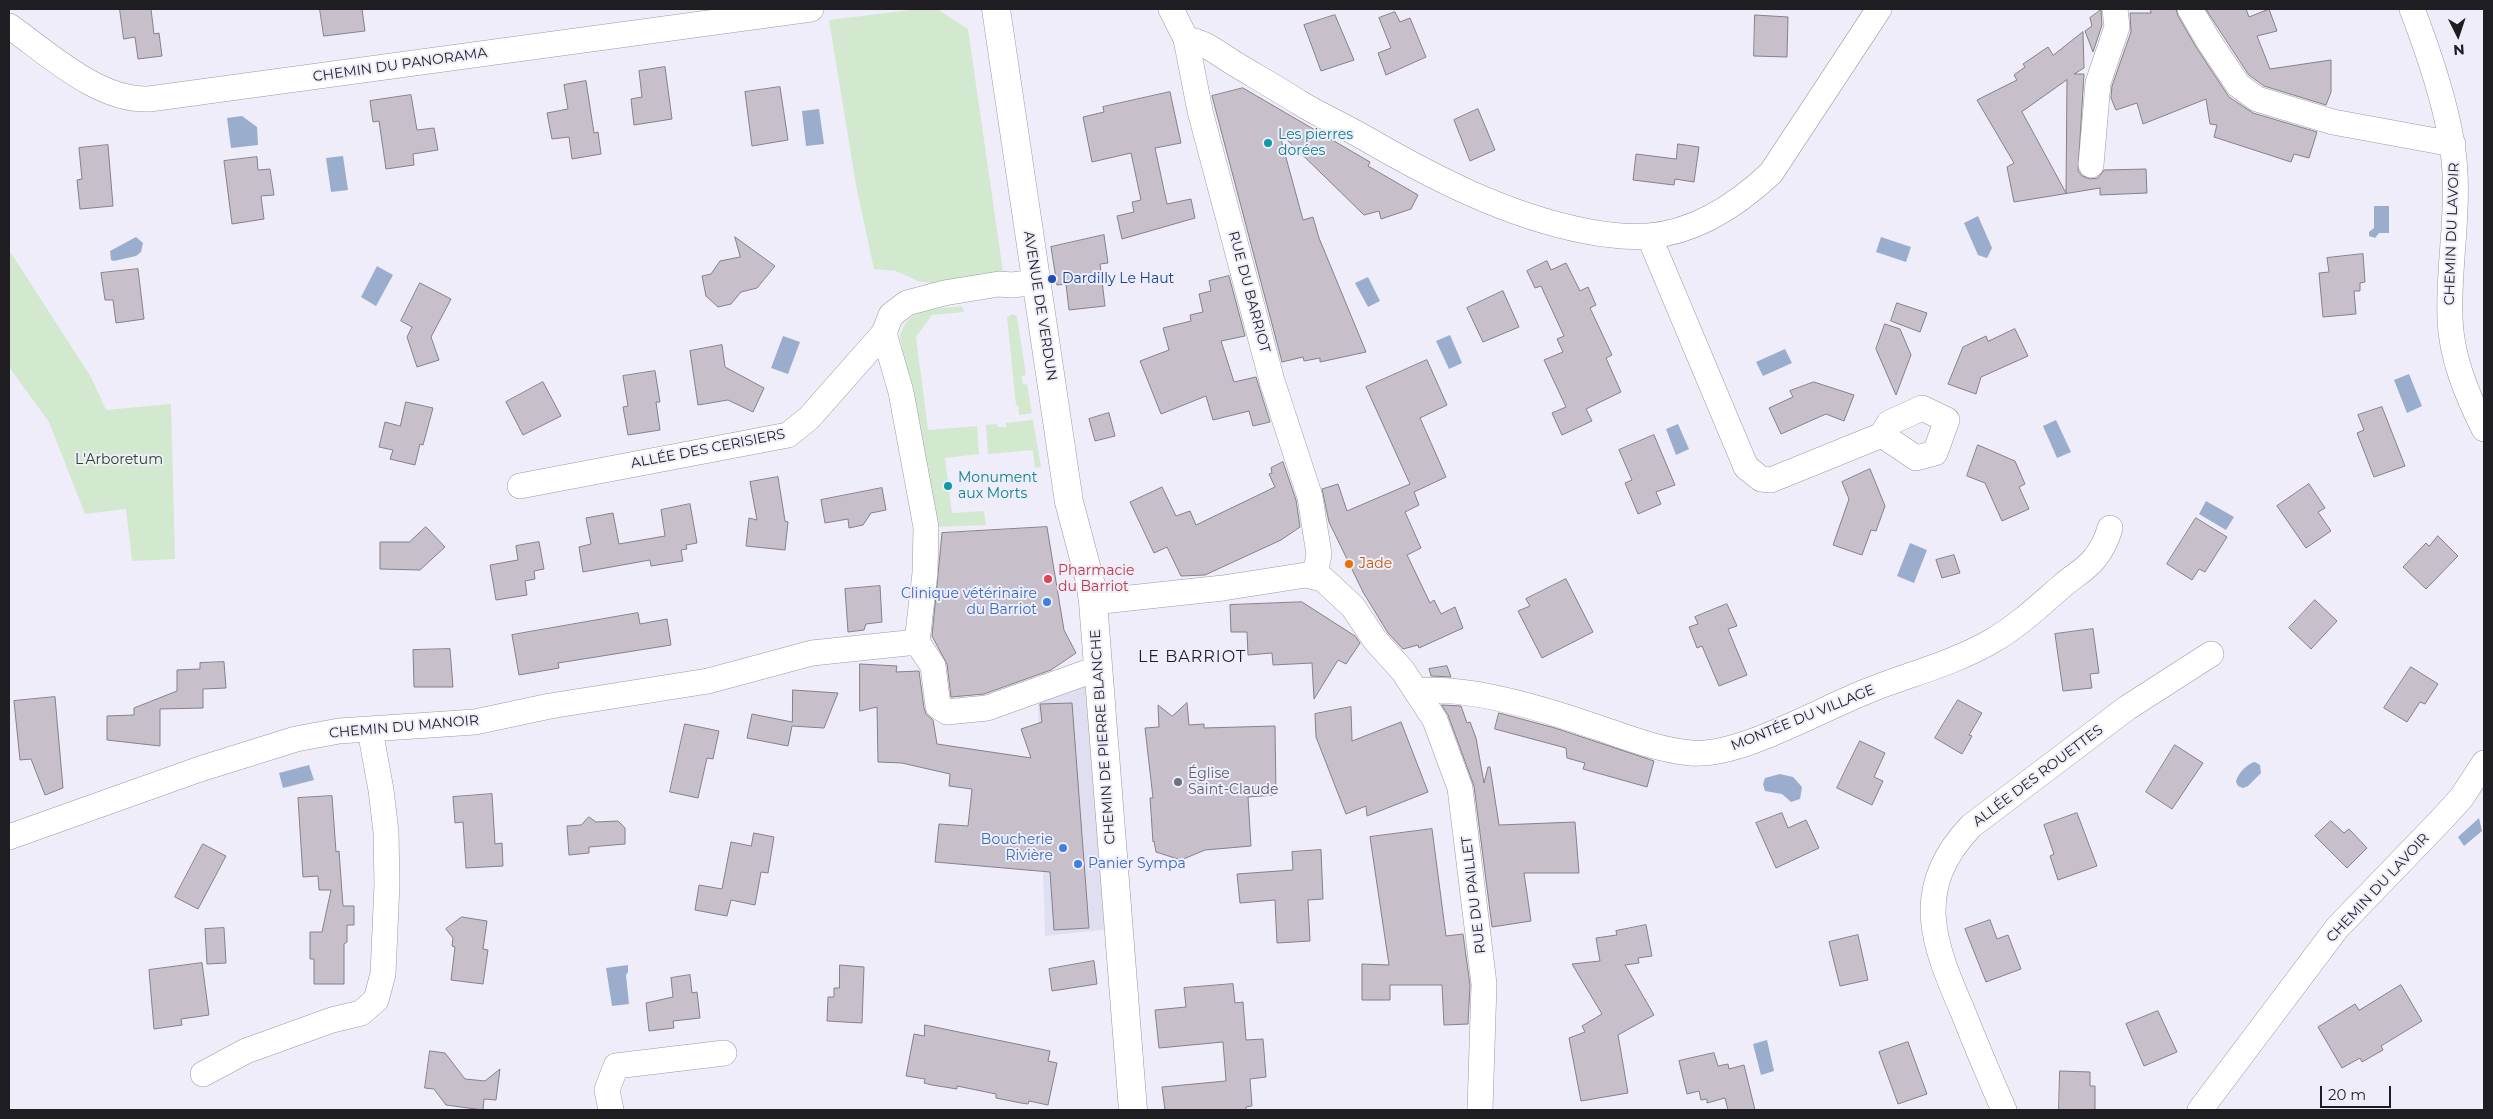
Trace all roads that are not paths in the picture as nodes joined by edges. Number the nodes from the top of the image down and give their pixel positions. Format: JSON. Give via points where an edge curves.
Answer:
{"nodes":[{"id":1,"x":811,"y":9,"type":"edge"},
{"id":2,"x":996,"y":9,"type":"edge"},
{"id":3,"x":1171,"y":9,"type":"edge"},
{"id":4,"x":1879,"y":9,"type":"edge"},
{"id":5,"x":2115,"y":9,"type":"edge"},
{"id":6,"x":2190,"y":9,"type":"edge"},
{"id":7,"x":2412,"y":9,"type":"edge"},
{"id":8,"x":9,"y":26,"type":"edge"},
{"id":9,"x":1186,"y":39,"type":"junction"},
{"id":10,"x":2452,"y":144,"type":"junction"},
{"id":11,"x":2091,"y":164,"type":"dead end"},
{"id":12,"x":1648,"y":236,"type":"junction"},
{"id":13,"x":1037,"y":282,"type":"junction"},
{"id":14,"x":884,"y":333,"type":"junction"},
{"id":15,"x":2484,"y":429,"type":"edge"},
{"id":16,"x":1882,"y":435,"type":"dead end"},
{"id":17,"x":520,"y":486,"type":"dead end"},
{"id":18,"x":2110,"y":528,"type":"dead end"},
{"id":19,"x":1315,"y":576,"type":"junction"},
{"id":20,"x":1093,"y":602,"type":"junction"},
{"id":21,"x":908,"y":643,"type":"junction"},
{"id":22,"x":2211,"y":654,"type":"dead end"},
{"id":23,"x":1098,"y":668,"type":"junction"},
{"id":24,"x":1417,"y":691,"type":"junction"},
{"id":25,"x":370,"y":730,"type":"junction"},
{"id":26,"x":2484,"y":762,"type":"edge"},
{"id":27,"x":9,"y":837,"type":"edge"},
{"id":28,"x":724,"y":1053,"type":"dead end"},
{"id":29,"x":203,"y":1074,"type":"dead end"},
{"id":30,"x":611,"y":1110,"type":"edge"},
{"id":31,"x":1133,"y":1110,"type":"edge"},
{"id":32,"x":1480,"y":1110,"type":"edge"},
{"id":33,"x":2004,"y":1110,"type":"edge"},
{"id":34,"x":2200,"y":1110,"type":"edge"}],
"edges":[{"from":1,"to":8,"type":"street","name":"CHEMIN DU PANORAMA","via":[[149,100],[133,100],[110,93]]},
{"from":2,"to":13,"type":"street","name":"AVENUE DE VERDUN"},
{"from":3,"to":9,"type":"street","name":"RUE DU BARRIOT"},
{"from":4,"to":12,"type":"street","via":[[1770,173],[1720,213],[1684,228]]},
{"from":5,"to":11,"type":"street","via":[[2117,27],[2098,83]]},
{"from":6,"to":10,"type":"street","via":[[2238,84],[2257,99],[2333,122]]},
{"from":7,"to":10,"type":"street","name":"CHEMIN DU LAVOIR","via":[[2433,70]]},
{"from":9,"to":12,"type":"street","via":[[1210,46],[1305,106],[1443,181],[1512,212],[1590,232]]},
{"from":9,"to":19,"type":"street","name":"RUE DU BARRIOT","via":[[1200,111],[1272,380],[1310,497],[1319,554]]},
{"from":10,"to":15,"type":"street","name":"CHEMIN DU LAVOIR","via":[[2456,182],[2451,331],[2464,386]]},
{"from":12,"to":16,"type":"street","via":[[1746,467],[1761,480],[1771,480]]},
{"from":13,"to":14,"type":"street","name":"ALLÉE DES CERISIERS","via":[[999,284],[907,303],[891,315]]},
{"from":13,"to":20,"type":"street","name":"AVENUE DE VERDUN","via":[[1069,502]]},
{"from":14,"to":17,"type":"street","name":"ALLÉE DES CERISIERS","via":[[810,418],[788,435]]},
{"from":14,"to":21,"type":"street","via":[[901,392],[926,527],[925,573]]},
{"from":18,"to":24,"type":"street","name":"MONTÉE DU VILLAGE","via":[[2094,560],[2038,609],[1992,641],[1868,690],[1830,709],[1720,750],[1693,753],[1652,746],[1510,702],[1433,688]]},
{"from":19,"to":20,"type":"street"},
{"from":19,"to":24,"type":"street","name":"RUE DU PAILLET","via":[[1323,579],[1353,607]]},
{"from":20,"to":23,"type":"street","name":"CHEMIN DE PIERRE BLANCHE"},
{"from":21,"to":23,"type":"street","via":[[933,666],[938,706],[947,712],[987,708]]},
{"from":21,"to":25,"type":"street","name":"CHEMIN DU MANOIR","via":[[812,652],[708,681],[550,706],[475,722]]},
{"from":22,"to":33,"type":"street","name":"ALLÉE DES ROUETTES","via":[[2127,708],[1971,826],[1945,863],[1934,903],[1933,926],[1937,948]]},
{"from":23,"to":31,"type":"street","name":"CHEMIN DE PIERRE BLANCHE"},
{"from":24,"to":32,"type":"street","name":"RUE DU PAILLET","via":[[1435,720],[1449,753],[1462,798],[1484,984]]},
{"from":25,"to":27,"type":"street","name":"CHEMIN DU MANOIR","via":[[339,731],[274,745]]},
{"from":25,"to":29,"type":"street","via":[[381,790],[387,876],[383,974],[376,1000],[361,1013],[246,1051]]},
{"from":26,"to":34,"type":"street","name":"CHEMIN DU LAVOIR","via":[[2462,797],[2337,928]]},
{"from":28,"to":30,"type":"street","via":[[616,1066],[607,1090]]}]}
